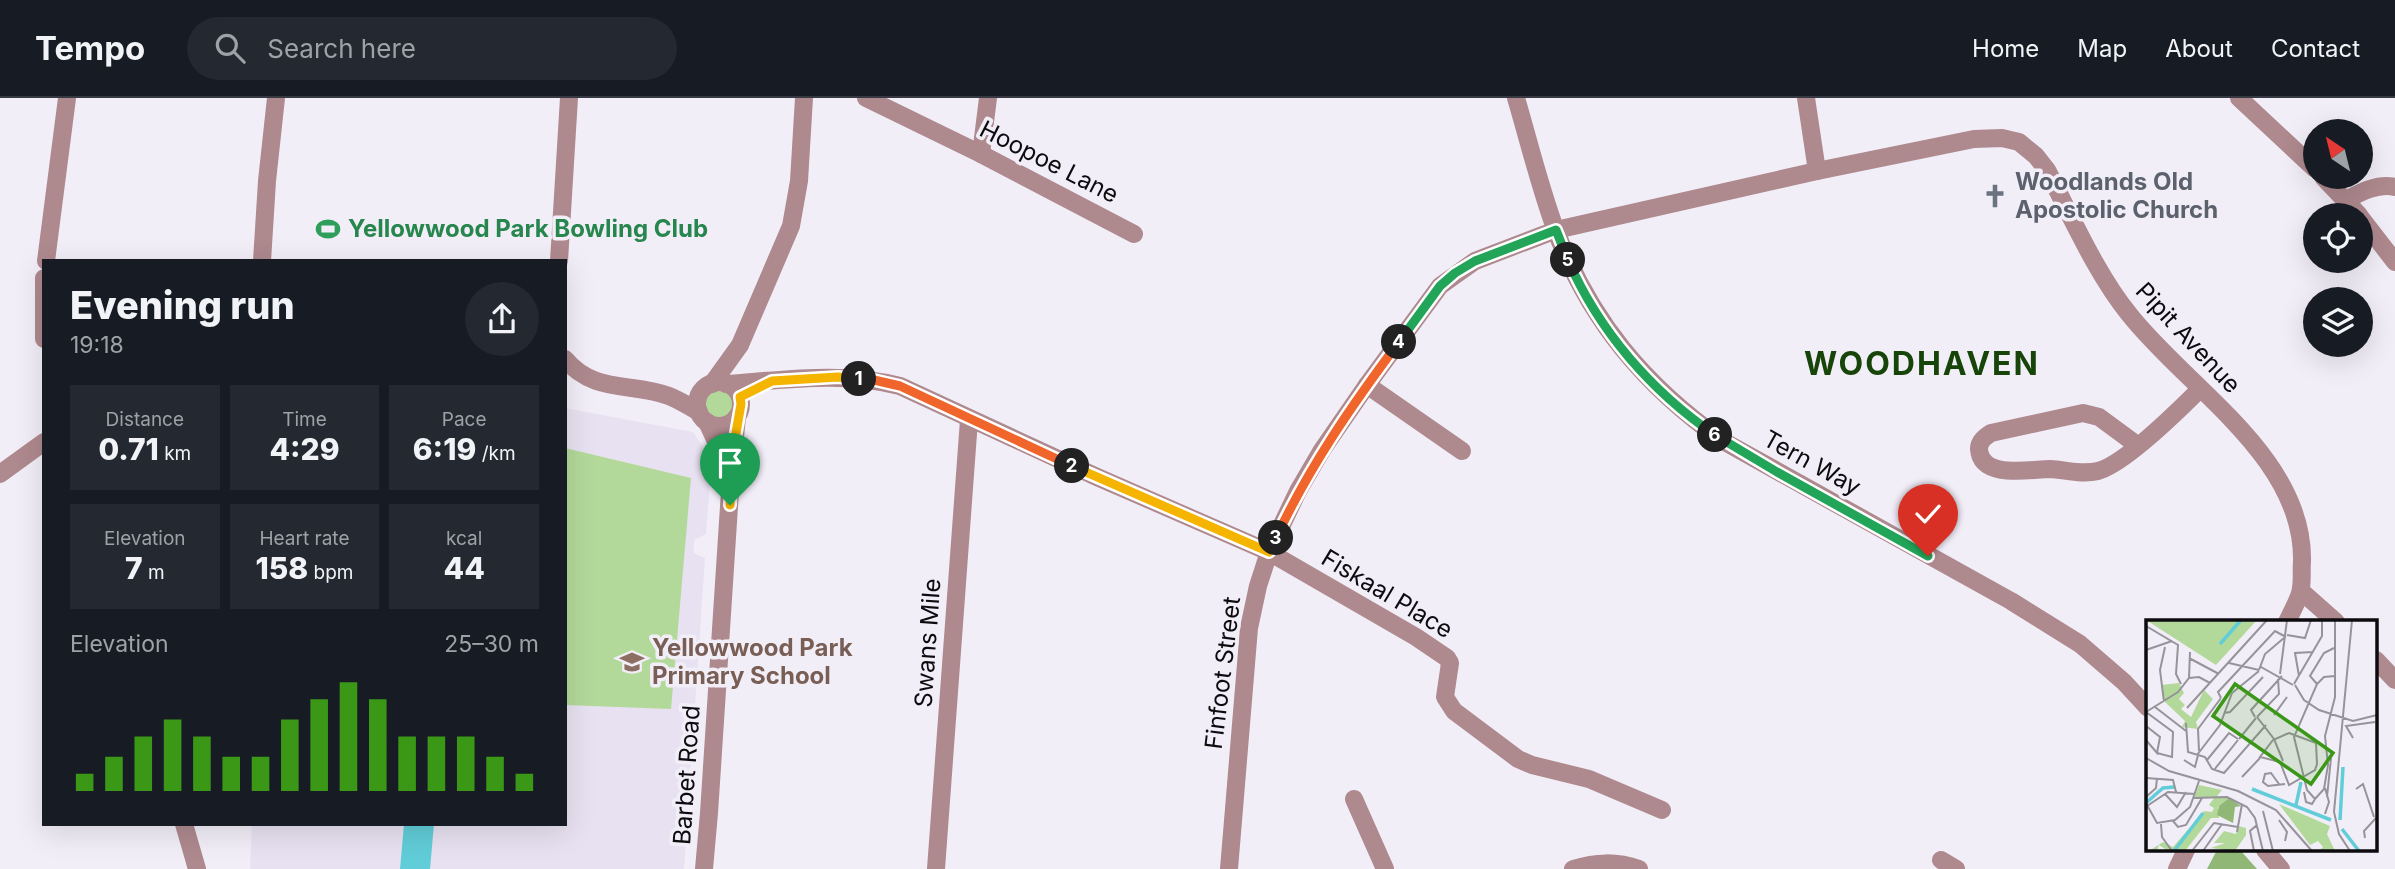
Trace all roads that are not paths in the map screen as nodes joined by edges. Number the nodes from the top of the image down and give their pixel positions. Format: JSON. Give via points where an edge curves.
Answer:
{"nodes":[{"id":1,"x":67,"y":98,"type":"edge"},
{"id":2,"x":276,"y":98,"type":"edge"},
{"id":3,"x":569,"y":98,"type":"edge"},
{"id":4,"x":804,"y":98,"type":"edge"},
{"id":5,"x":866,"y":98,"type":"edge"},
{"id":6,"x":988,"y":98,"type":"edge"},
{"id":7,"x":1516,"y":98,"type":"edge"},
{"id":8,"x":1806,"y":98,"type":"edge"},
{"id":9,"x":2239,"y":98,"type":"edge"},
{"id":10,"x":981,"y":154,"type":"junction"},
{"id":11,"x":2303,"y":158,"type":"edge"},
{"id":12,"x":1817,"y":171,"type":"junction"},
{"id":13,"x":2395,"y":187,"type":"edge"},
{"id":14,"x":2335,"y":189,"type":"edge"},
{"id":15,"x":2346,"y":200,"type":"junction"},
{"id":16,"x":2349,"y":203,"type":"edge"},
{"id":17,"x":1556,"y":230,"type":"junction"},
{"id":18,"x":2373,"y":233,"type":"edge"},
{"id":19,"x":1134,"y":234,"type":"dead end"},
{"id":20,"x":46,"y":259,"type":"edge"},
{"id":21,"x":262,"y":259,"type":"edge"},
{"id":22,"x":559,"y":259,"type":"edge"},
{"id":23,"x":2395,"y":261,"type":"edge"},
{"id":24,"x":740,"y":345,"type":"junction"},
{"id":25,"x":567,"y":361,"type":"edge"},
{"id":26,"x":1367,"y":385,"type":"junction"},
{"id":27,"x":727,"y":388,"type":"junction"},
{"id":28,"x":2199,"y":390,"type":"junction"},
{"id":29,"x":668,"y":395,"type":"junction"},
{"id":30,"x":703,"y":417,"type":"junction"},
{"id":31,"x":737,"y":417,"type":"junction"},
{"id":32,"x":969,"y":420,"type":"junction"},
{"id":33,"x":42,"y":443,"type":"edge"},
{"id":34,"x":2137,"y":445,"type":"junction"},
{"id":35,"x":1462,"y":451,"type":"dead end"},
{"id":36,"x":0,"y":474,"type":"edge"},
{"id":37,"x":731,"y":476,"type":"junction"},
{"id":38,"x":1269,"y":552,"type":"junction"},
{"id":39,"x":2301,"y":591,"type":"junction"},
{"id":40,"x":2288,"y":620,"type":"edge"},
{"id":41,"x":2334,"y":620,"type":"edge"},
{"id":42,"x":2378,"y":662,"type":"edge"},
{"id":43,"x":2395,"y":680,"type":"edge"},
{"id":44,"x":2146,"y":706,"type":"edge"},
{"id":45,"x":1354,"y":799,"type":"dead end"},
{"id":46,"x":1662,"y":810,"type":"dead end"},
{"id":47,"x":185,"y":826,"type":"edge"},
{"id":48,"x":2185,"y":852,"type":"edge"},
{"id":49,"x":2267,"y":852,"type":"edge"},
{"id":50,"x":197,"y":869,"type":"edge"},
{"id":51,"x":704,"y":869,"type":"edge"},
{"id":52,"x":936,"y":869,"type":"edge"},
{"id":53,"x":1229,"y":869,"type":"edge"},
{"id":54,"x":1385,"y":869,"type":"edge"},
{"id":55,"x":1573,"y":869,"type":"edge"},
{"id":56,"x":1639,"y":869,"type":"edge"},
{"id":57,"x":2177,"y":869,"type":"edge"},
{"id":58,"x":2281,"y":869,"type":"edge"}],
"edges":[{"from":1,"to":20,"type":"street"},
{"from":2,"to":21,"type":"street"},
{"from":3,"to":22,"type":"street"},
{"from":4,"to":24,"type":"street","via":[[796,205],[783,247]]},
{"from":5,"to":10,"type":"street","name":"Hoopoe Lane"},
{"from":6,"to":10,"type":"street"},
{"from":7,"to":17,"type":"street","name":"Tern Way"},
{"from":8,"to":12,"type":"street"},
{"from":9,"to":11,"type":"street"},
{"from":10,"to":19,"type":"street","name":"Hoopoe Lane"},
{"from":12,"to":17,"type":"street","name":"Pipit Avenue"},
{"from":12,"to":28,"type":"street","name":"Pipit Avenue","via":[[1974,139],[2020,142],[2047,170],[2127,313]]},
{"from":13,"to":15,"type":"street","via":[[2377,187]]},
{"from":14,"to":15,"type":"street"},
{"from":15,"to":16,"type":"street"},
{"from":17,"to":26,"type":"street","name":"Finfoot Street","via":[[1455,273],[1440,286]]},
{"from":17,"to":44,"type":"street","name":"Tern Way","via":[[1578,283],[1618,345],[1645,377],[1699,424],[2080,644]]},
{"from":18,"to":23,"type":"street"},
{"from":24,"to":27,"type":"street"},
{"from":24,"to":27,"type":"street"},
{"from":25,"to":29,"type":"street","via":[[588,379]]},
{"from":26,"to":35,"type":"street"},
{"from":26,"to":38,"type":"street","name":"Finfoot Street","via":[[1322,450]]},
{"from":27,"to":29,"type":"street"},
{"from":27,"to":30,"type":"street","via":[[698,398]]},
{"from":27,"to":31,"type":"street","via":[[741,404]]},
{"from":27,"to":32,"type":"street","via":[[838,377],[874,380],[900,386]]},
{"from":28,"to":34,"type":"street"},
{"from":28,"to":39,"type":"street","name":"Pipit Avenue","via":[[2262,454],[2278,477],[2299,529]]},
{"from":29,"to":30,"type":"street"},
{"from":30,"to":31,"type":"street","via":[[719,426]]},
{"from":30,"to":37,"type":"street","name":"Barbet Road"},
{"from":31,"to":37,"type":"street","name":"Barbet Road"},
{"from":32,"to":38,"type":"street"},
{"from":32,"to":52,"type":"street","name":"Swans Mile"},
{"from":33,"to":36,"type":"street"},
{"from":34,"to":34,"type":"street","via":[[2109,467],[2085,473],[2003,470],[1986,464],[1979,445],[1991,433],[2083,413],[2099,417]]},
{"from":37,"to":51,"type":"street","name":"Barbet Road"},
{"from":38,"to":46,"type":"street","name":"Fiskaal Place","via":[[1447,658],[1451,667],[1445,688],[1448,704],[1518,759],[1589,779]]},
{"from":38,"to":53,"type":"street","name":"Finfoot Street","via":[[1249,628]]},
{"from":39,"to":40,"type":"street","name":"Pipit Avenue"},
{"from":39,"to":41,"type":"street"},
{"from":42,"to":43,"type":"street"},
{"from":45,"to":54,"type":"street"},
{"from":47,"to":50,"type":"street"},
{"from":48,"to":57,"type":"street"},
{"from":49,"to":58,"type":"street"},
{"from":55,"to":56,"type":"street","via":[[1608,862]]}]}
